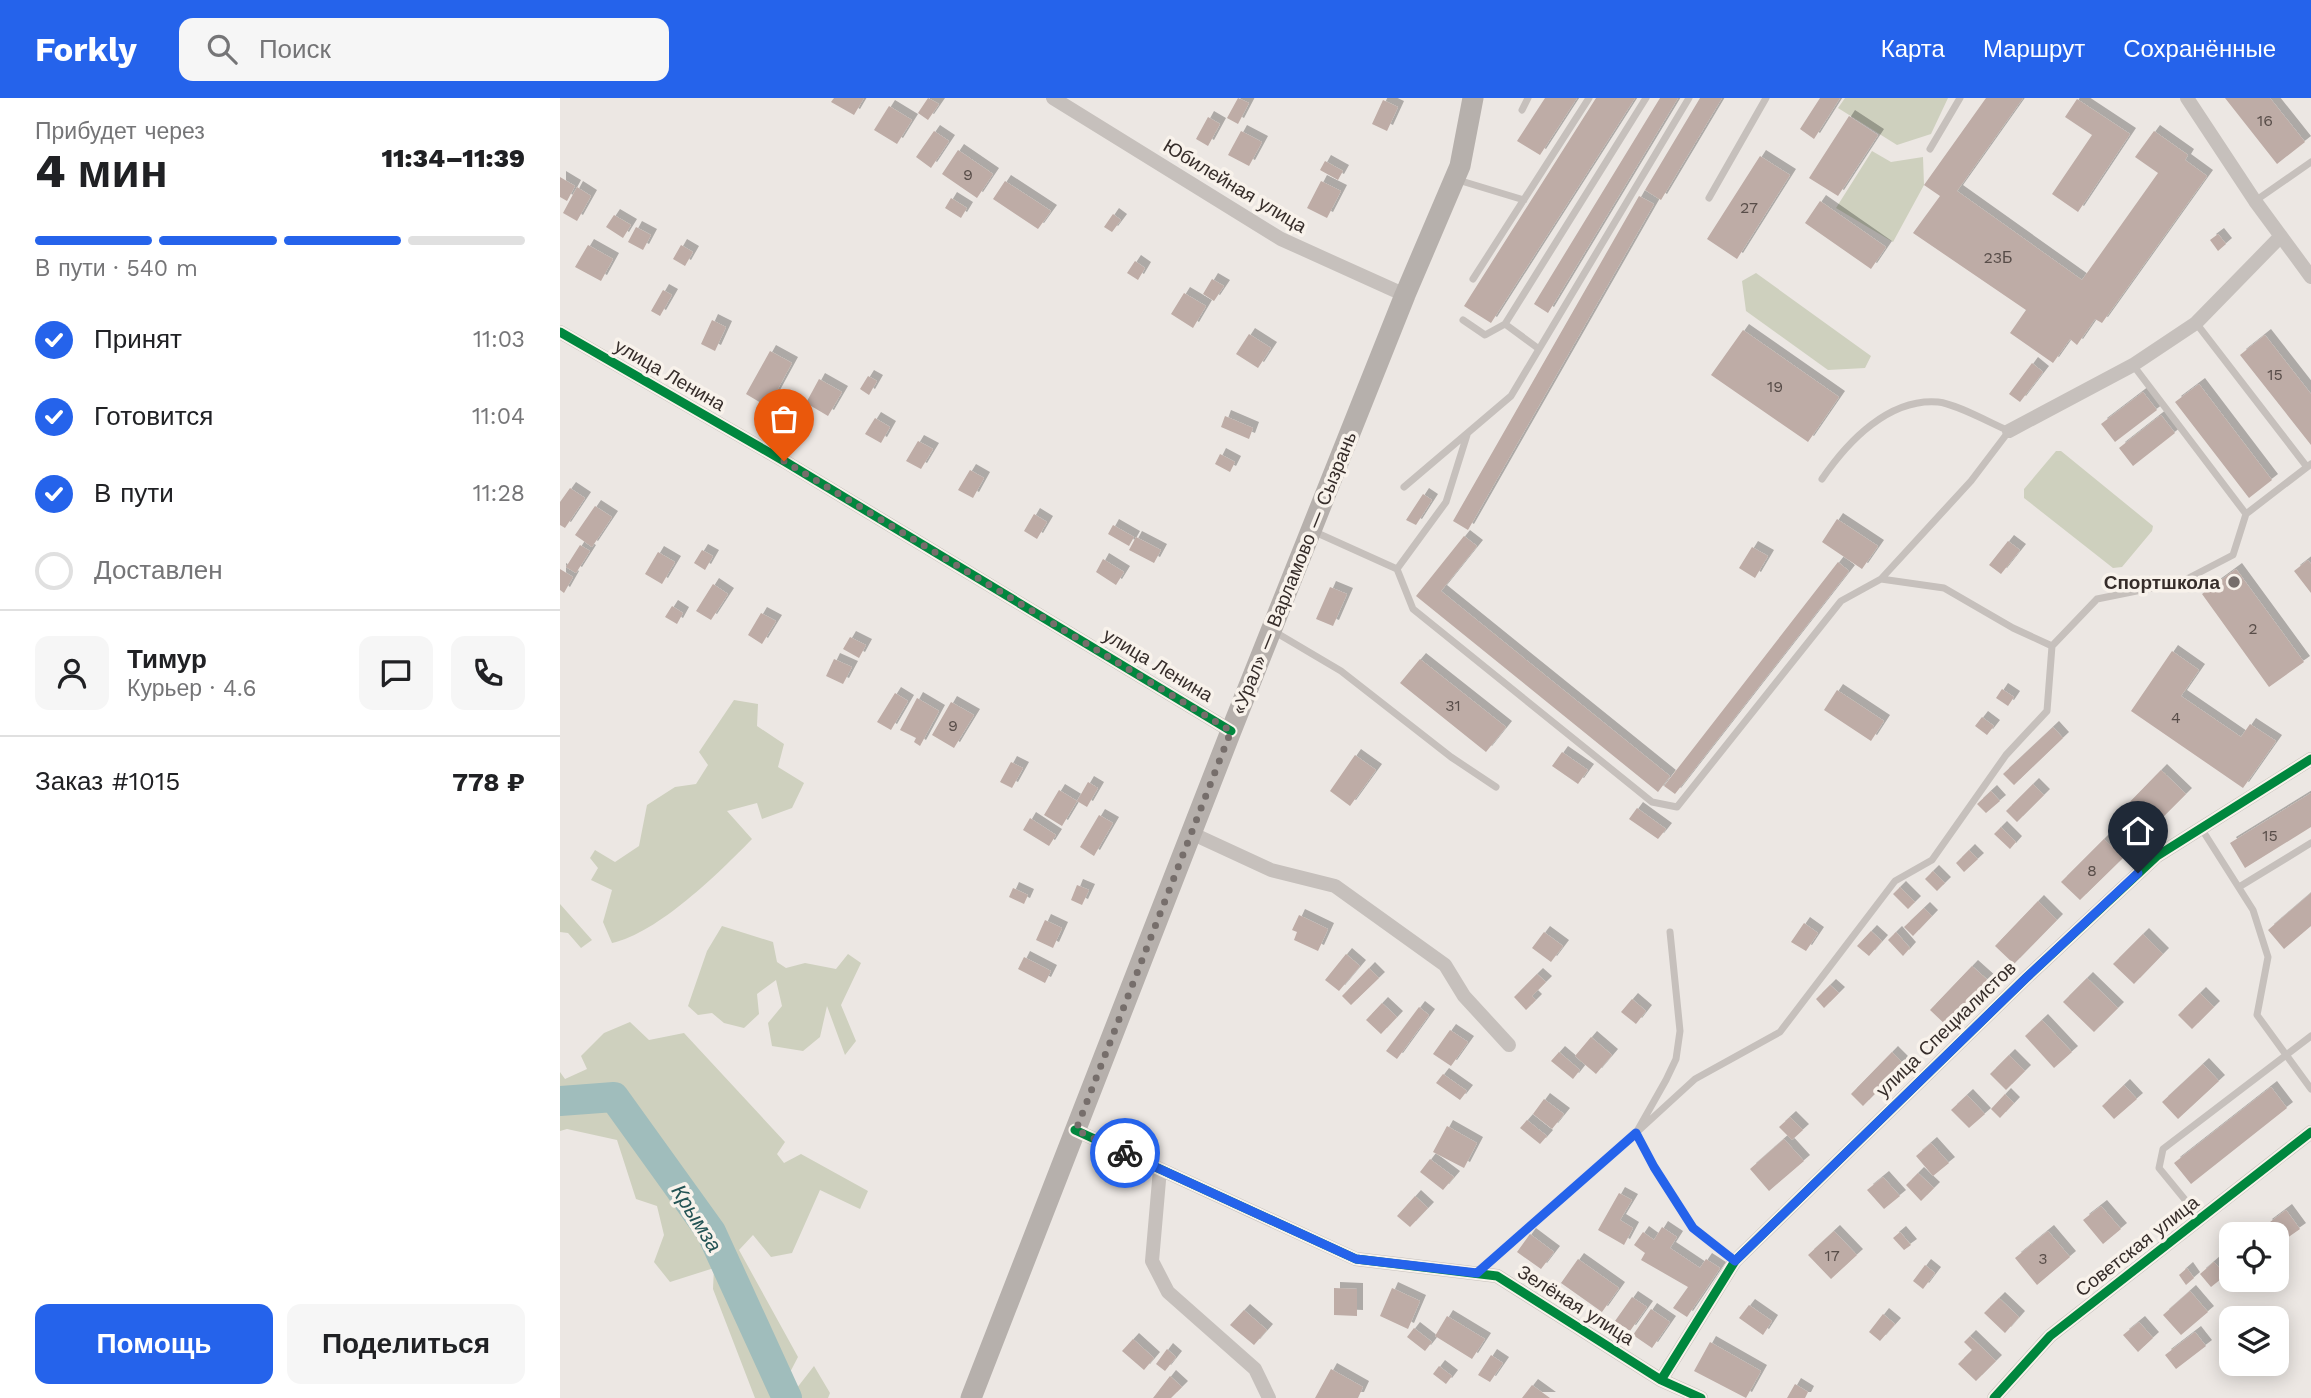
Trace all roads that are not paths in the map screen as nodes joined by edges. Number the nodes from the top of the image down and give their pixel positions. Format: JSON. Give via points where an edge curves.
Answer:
{"nodes":[{"id":1,"x":1053,"y":98,"type":"edge"},
{"id":2,"x":1473,"y":98,"type":"edge"},
{"id":3,"x":1528,"y":98,"type":"edge"},
{"id":4,"x":1589,"y":98,"type":"edge"},
{"id":5,"x":1646,"y":98,"type":"edge"},
{"id":6,"x":1689,"y":98,"type":"edge"},
{"id":7,"x":1766,"y":98,"type":"edge"},
{"id":8,"x":1960,"y":98,"type":"edge"},
{"id":9,"x":2187,"y":98,"type":"edge"},
{"id":10,"x":1522,"y":110,"type":"dead end"},
{"id":11,"x":1930,"y":149,"type":"dead end"},
{"id":12,"x":2311,"y":162,"type":"edge"},
{"id":13,"x":1455,"y":179,"type":"junction"},
{"id":14,"x":1709,"y":198,"type":"dead end"},
{"id":15,"x":1524,"y":200,"type":"junction"},
{"id":16,"x":2255,"y":201,"type":"junction"},
{"id":17,"x":2281,"y":236,"type":"junction"},
{"id":18,"x":2311,"y":277,"type":"edge"},
{"id":19,"x":1473,"y":279,"type":"dead end"},
{"id":20,"x":1405,"y":295,"type":"junction"},
{"id":21,"x":1463,"y":320,"type":"dead end"},
{"id":22,"x":2196,"y":323,"type":"junction"},
{"id":23,"x":1505,"y":324,"type":"junction"},
{"id":24,"x":560,"y":332,"type":"edge"},
{"id":25,"x":1539,"y":349,"type":"junction"},
{"id":26,"x":2133,"y":365,"type":"junction"},
{"id":27,"x":2008,"y":431,"type":"junction"},
{"id":28,"x":1467,"y":435,"type":"junction"},
{"id":29,"x":2309,"y":466,"type":"edge"},
{"id":30,"x":1822,"y":478,"type":"dead end"},
{"id":31,"x":1404,"y":487,"type":"dead end"},
{"id":32,"x":2246,"y":514,"type":"junction"},
{"id":33,"x":1311,"y":530,"type":"junction"},
{"id":34,"x":1397,"y":569,"type":"junction"},
{"id":35,"x":1881,"y":579,"type":"junction"},
{"id":36,"x":1271,"y":629,"type":"junction"},
{"id":37,"x":2052,"y":646,"type":"junction"},
{"id":38,"x":1231,"y":731,"type":"junction"},
{"id":39,"x":2311,"y":759,"type":"edge"},
{"id":40,"x":1496,"y":787,"type":"dead end"},
{"id":41,"x":2201,"y":828,"type":"junction"},
{"id":42,"x":1191,"y":833,"type":"junction"},
{"id":43,"x":2311,"y":843,"type":"edge"},
{"id":44,"x":2239,"y":887,"type":"junction"},
{"id":45,"x":1670,"y":932,"type":"dead end"},
{"id":46,"x":2311,"y":1036,"type":"edge"},
{"id":47,"x":1509,"y":1045,"type":"dead end"},
{"id":48,"x":2284,"y":1056,"type":"junction"},
{"id":49,"x":2311,"y":1089,"type":"edge"},
{"id":50,"x":1076,"y":1130,"type":"junction"},
{"id":51,"x":2311,"y":1132,"type":"edge"},
{"id":52,"x":1636,"y":1133,"type":"junction"},
{"id":53,"x":1160,"y":1169,"type":"junction"},
{"id":54,"x":2200,"y":1218,"type":"junction"},
{"id":55,"x":1735,"y":1261,"type":"junction"},
{"id":56,"x":1477,"y":1273,"type":"junction"},
{"id":57,"x":1661,"y":1380,"type":"junction"},
{"id":58,"x":971,"y":1398,"type":"edge"},
{"id":59,"x":1269,"y":1398,"type":"edge"},
{"id":60,"x":1701,"y":1398,"type":"edge"},
{"id":61,"x":1994,"y":1398,"type":"edge"}],
"edges":[{"from":1,"to":20,"type":"street","name":"Юбилейная улица","via":[[1281,239]]},
{"from":2,"to":13,"type":"main road","name":"«Урал» — Варламово — Сызрань"},
{"from":3,"to":10,"type":"lane"},
{"from":4,"to":15,"type":"lane"},
{"from":5,"to":23,"type":"lane"},
{"from":6,"to":25,"type":"lane"},
{"from":7,"to":14,"type":"lane"},
{"from":8,"to":11,"type":"lane"},
{"from":9,"to":16,"type":"street"},
{"from":12,"to":16,"type":"lane"},
{"from":13,"to":15,"type":"lane"},
{"from":13,"to":20,"type":"main road","name":"«Урал» — Варламово — Сызрань"},
{"from":15,"to":19,"type":"lane"},
{"from":16,"to":17,"type":"street"},
{"from":17,"to":18,"type":"street"},
{"from":17,"to":22,"type":"street"},
{"from":20,"to":33,"type":"main road","name":"«Урал» — Варламово — Сызрань"},
{"from":21,"to":23,"type":"lane","via":[[1485,335]]},
{"from":22,"to":26,"type":"street"},
{"from":22,"to":29,"type":"lane"},
{"from":23,"to":25,"type":"lane"},
{"from":24,"to":38,"type":"street","name":"улица Ленина","via":[[784,461]]},
{"from":25,"to":28,"type":"lane","via":[[1511,396]]},
{"from":26,"to":27,"type":"street"},
{"from":26,"to":32,"type":"lane"},
{"from":27,"to":30,"type":"lane","via":[[1941,402],[1903,404],[1843,448]]},
{"from":27,"to":35,"type":"lane","via":[[1971,481]]},
{"from":28,"to":31,"type":"lane"},
{"from":28,"to":34,"type":"lane","via":[[1446,502]]},
{"from":29,"to":32,"type":"lane"},
{"from":32,"to":37,"type":"lane","via":[[2233,555],[2181,582],[2096,599]]},
{"from":33,"to":34,"type":"lane"},
{"from":33,"to":36,"type":"main road","name":"«Урал» — Варламово — Сызрань"},
{"from":34,"to":35,"type":"lane","via":[[1413,609],[1652,802],[1677,807],[1841,601]]},
{"from":35,"to":37,"type":"lane","via":[[1944,588]]},
{"from":36,"to":38,"type":"main road","name":"«Урал» — Варламово — Сызрань"},
{"from":36,"to":40,"type":"lane","via":[[1341,671]]},
{"from":37,"to":52,"type":"lane","via":[[2047,711],[2006,755],[1932,860],[1895,881],[1780,1032],[1695,1079]]},
{"from":38,"to":42,"type":"main road","name":"«Урал» — Варламово — Сызрань"},
{"from":39,"to":41,"type":"street","name":"улица Специалистов"},
{"from":41,"to":44,"type":"lane"},
{"from":41,"to":55,"type":"street","name":"улица Специалистов","via":[[2157,856]]},
{"from":42,"to":47,"type":"street","via":[[1270,870],[1335,886],[1445,965],[1464,996]]},
{"from":42,"to":50,"type":"main road","name":"«Урал» — Варламово — Сызрань"},
{"from":43,"to":44,"type":"lane"},
{"from":44,"to":48,"type":"lane","via":[[2253,910],[2269,957],[2258,1015]]},
{"from":45,"to":52,"type":"lane","via":[[1680,1031],[1676,1059]]},
{"from":46,"to":48,"type":"lane"},
{"from":48,"to":49,"type":"lane"},
{"from":48,"to":54,"type":"lane","via":[[2163,1149],[2159,1167]]},
{"from":50,"to":53,"type":"street","name":"Зелёная улица"},
{"from":50,"to":58,"type":"main road","name":"«Урал» — Варламово — Сызрань"},
{"from":51,"to":54,"type":"street","name":"Советская улица"},
{"from":52,"to":55,"type":"lane","via":[[1693,1228]]},
{"from":52,"to":56,"type":"lane"},
{"from":53,"to":56,"type":"street","name":"Зелёная улица","via":[[1356,1259]]},
{"from":53,"to":59,"type":"street","via":[[1152,1261],[1168,1292],[1255,1369]]},
{"from":54,"to":61,"type":"street","name":"Советская улица","via":[[2049,1336]]},
{"from":55,"to":57,"type":"street","name":"улица Специалистов"},
{"from":56,"to":57,"type":"street","name":"Зелёная улица","via":[[1497,1276]]},
{"from":57,"to":60,"type":"street","name":"Зелёная улица"}]}
